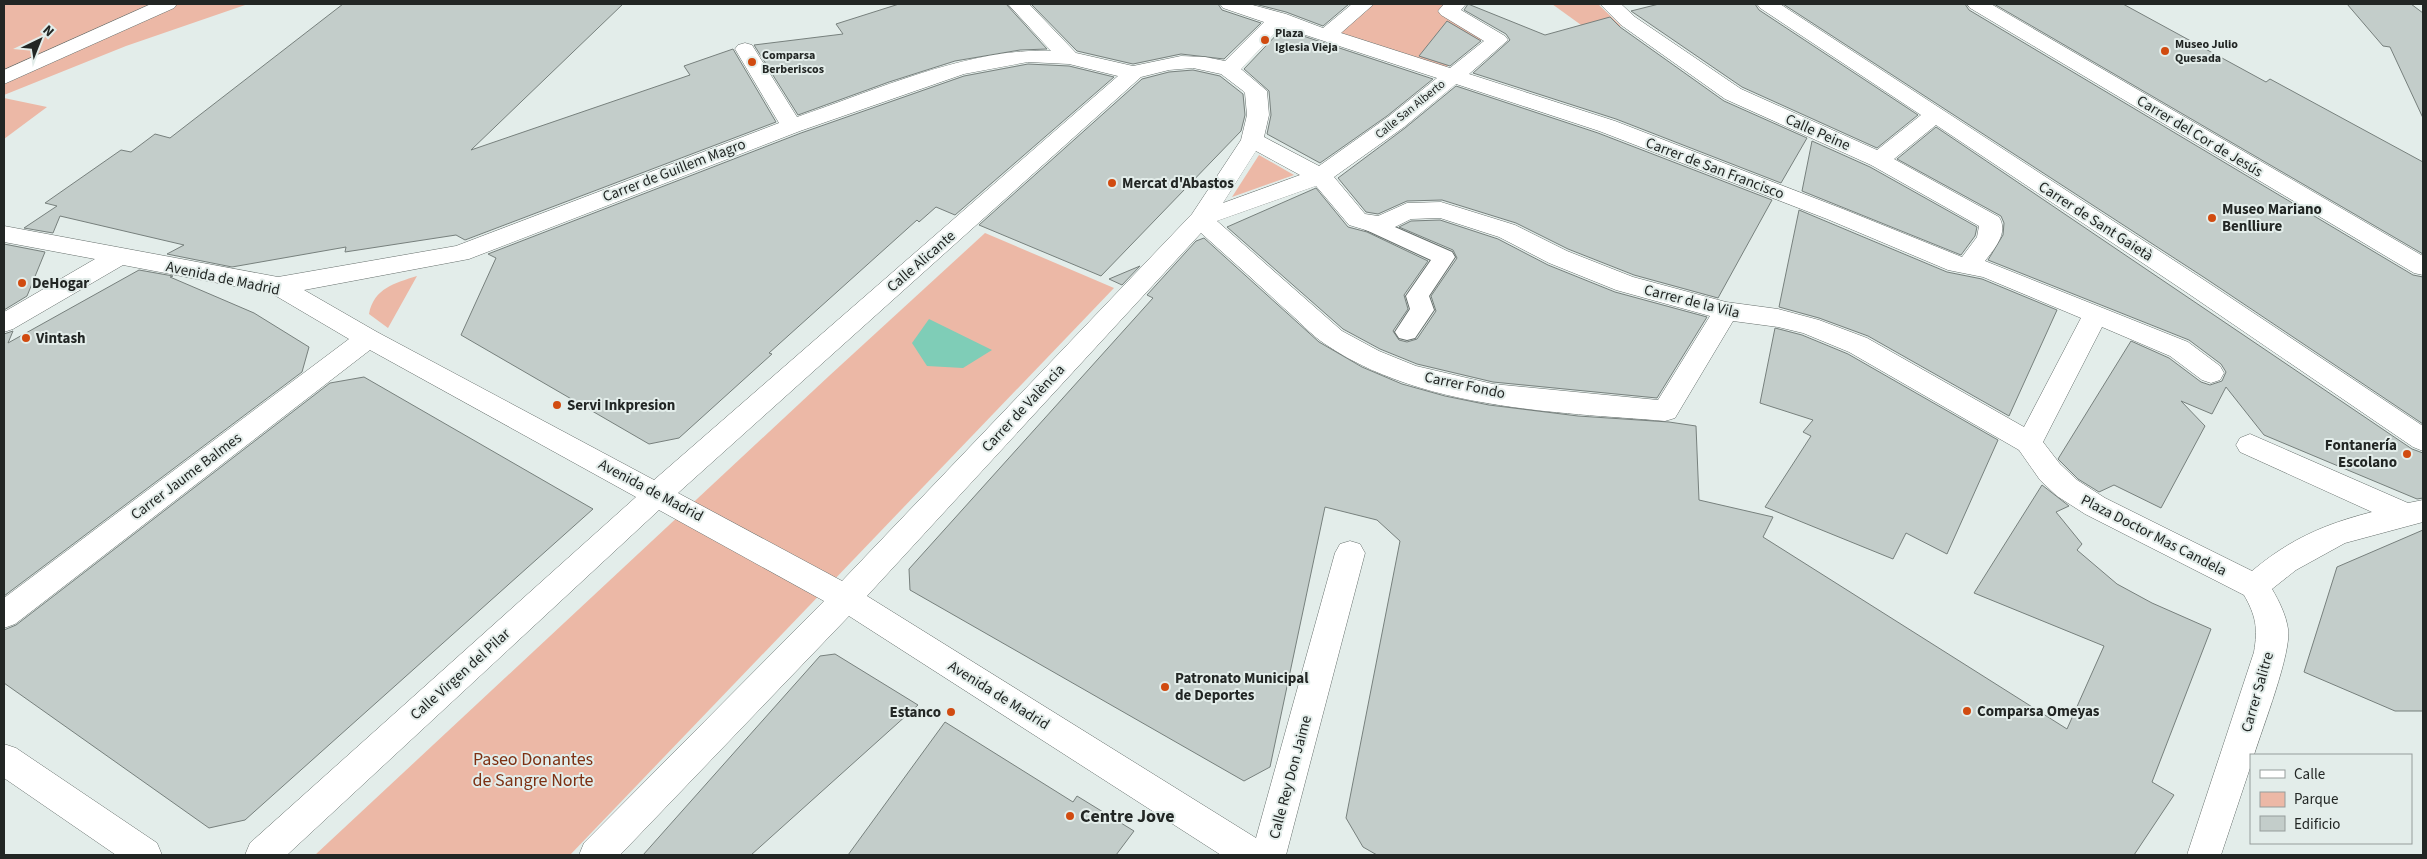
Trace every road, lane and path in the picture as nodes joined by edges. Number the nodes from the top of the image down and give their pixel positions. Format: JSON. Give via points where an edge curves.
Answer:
{"nodes":[{"id":1,"x":168,"y":4,"type":"edge"},
{"id":2,"x":1018,"y":4,"type":"edge"},
{"id":3,"x":1232,"y":4,"type":"edge"},
{"id":4,"x":1364,"y":4,"type":"edge"},
{"id":5,"x":1456,"y":4,"type":"edge"},
{"id":6,"x":1610,"y":4,"type":"edge"},
{"id":7,"x":1767,"y":4,"type":"edge"},
{"id":8,"x":1977,"y":4,"type":"edge"},
{"id":9,"x":1279,"y":18,"type":"junction"},
{"id":10,"x":1328,"y":34,"type":"junction"},
{"id":11,"x":745,"y":49,"type":"dead end"},
{"id":12,"x":1069,"y":58,"type":"junction"},
{"id":13,"x":1228,"y":70,"type":"junction"},
{"id":14,"x":1134,"y":73,"type":"junction"},
{"id":15,"x":1451,"y":76,"type":"junction"},
{"id":16,"x":4,"y":78,"type":"edge"},
{"id":17,"x":1934,"y":116,"type":"junction"},
{"id":18,"x":792,"y":126,"type":"junction"},
{"id":19,"x":1252,"y":140,"type":"junction"},
{"id":20,"x":1879,"y":160,"type":"junction"},
{"id":21,"x":1320,"y":176,"type":"junction"},
{"id":22,"x":1200,"y":219,"type":"junction"},
{"id":23,"x":1372,"y":224,"type":"junction"},
{"id":24,"x":4,"y":234,"type":"edge"},
{"id":25,"x":118,"y":257,"type":"junction"},
{"id":26,"x":1968,"y":266,"type":"junction"},
{"id":27,"x":2423,"y":267,"type":"edge"},
{"id":28,"x":278,"y":286,"type":"junction"},
{"id":29,"x":1726,"y":311,"type":"junction"},
{"id":30,"x":2096,"y":314,"type":"junction"},
{"id":31,"x":4,"y":323,"type":"edge"},
{"id":32,"x":1407,"y":332,"type":"dead end"},
{"id":33,"x":368,"y":338,"type":"junction"},
{"id":34,"x":2211,"y":373,"type":"dead end"},
{"id":35,"x":2423,"y":440,"type":"edge"},
{"id":36,"x":2030,"y":443,"type":"junction"},
{"id":37,"x":2250,"y":445,"type":"dead end"},
{"id":38,"x":658,"y":494,"type":"junction"},
{"id":39,"x":2415,"y":513,"type":"edge"},
{"id":40,"x":1350,"y":553,"type":"dead end"},
{"id":41,"x":2255,"y":586,"type":"junction"},
{"id":42,"x":846,"y":598,"type":"junction"},
{"id":43,"x":4,"y":615,"type":"edge"},
{"id":44,"x":4,"y":759,"type":"edge"},
{"id":45,"x":145,"y":855,"type":"edge"},
{"id":46,"x":262,"y":855,"type":"edge"},
{"id":47,"x":596,"y":855,"type":"edge"},
{"id":48,"x":1252,"y":855,"type":"edge"},
{"id":49,"x":1269,"y":855,"type":"edge"},
{"id":50,"x":2204,"y":855,"type":"edge"}],
"edges":[{"from":1,"to":16,"type":"street"},
{"from":2,"to":12,"type":"street"},
{"from":3,"to":9,"type":"street","name":"Carrer de San Francisco"},
{"from":4,"to":10,"type":"street"},
{"from":5,"to":15,"type":"street","name":"Calle San Alberto","via":[[1448,11],[1498,40]]},
{"from":6,"to":20,"type":"street","name":"Calle Peine","via":[[1628,21],[1733,94]]},
{"from":7,"to":17,"type":"street","name":"Carrer de Sant Gaietà"},
{"from":8,"to":27,"type":"street","name":"Carrer del Cor de Jesús"},
{"from":9,"to":10,"type":"street","name":"Carrer de San Francisco"},
{"from":9,"to":13,"type":"street"},
{"from":10,"to":15,"type":"street","name":"Carrer de San Francisco"},
{"from":11,"to":18,"type":"street"},
{"from":12,"to":14,"type":"street","name":"Carrer de Guillem Magro"},
{"from":12,"to":18,"type":"street","name":"Carrer de Guillem Magro","via":[[1028,56],[960,68]]},
{"from":13,"to":14,"type":"street","name":"Calle Alicante","via":[[1198,62],[1159,64]]},
{"from":13,"to":19,"type":"street","name":"Carrer de València","via":[[1256,91],[1258,115]]},
{"from":14,"to":38,"type":"street","name":"Calle Alicante"},
{"from":15,"to":21,"type":"street","name":"Calle San Alberto","via":[[1396,122]]},
{"from":15,"to":26,"type":"street","name":"Carrer de San Francisco","via":[[1607,126]]},
{"from":17,"to":20,"type":"street"},
{"from":17,"to":35,"type":"street","name":"Carrer de Sant Gaietà"},
{"from":18,"to":28,"type":"street","name":"Carrer de Guillem Magro","via":[[460,253]]},
{"from":19,"to":21,"type":"street"},
{"from":19,"to":22,"type":"street","name":"Carrer de València"},
{"from":20,"to":26,"type":"street","name":"Calle Peine","via":[[1991,223],[1989,238]]},
{"from":21,"to":22,"type":"street","name":"Carrer de València"},
{"from":21,"to":23,"type":"street","via":[[1357,220]]},
{"from":22,"to":29,"type":"street","name":"Carrer Fondo","via":[[1333,337],[1351,349],[1429,380],[1492,392],[1665,411]]},
{"from":22,"to":42,"type":"street","name":"Carrer de València"},
{"from":23,"to":29,"type":"street","name":"Carrer de la Vila","via":[[1383,223],[1407,211],[1441,210],[1507,231],[1616,281]]},
{"from":23,"to":32,"type":"lane","via":[[1444,257],[1417,296],[1422,310]]},
{"from":24,"to":25,"type":"street","name":"Avenida de Madrid"},
{"from":25,"to":28,"type":"street","name":"Avenida de Madrid"},
{"from":25,"to":31,"type":"street"},
{"from":26,"to":30,"type":"street","name":"Carrer de San Francisco","via":[[1988,270]]},
{"from":28,"to":33,"type":"street","name":"Avenida de Madrid"},
{"from":29,"to":36,"type":"street","name":"Carrer de la Vila","via":[[1810,326],[1858,345]]},
{"from":30,"to":34,"type":"street","via":[[2179,349]]},
{"from":30,"to":36,"type":"street"},
{"from":33,"to":38,"type":"street","name":"Avenida de Madrid"},
{"from":33,"to":43,"type":"street","name":"Carrer Jaume Balmes"},
{"from":36,"to":41,"type":"street","name":"Plaza Doctor Mas Candela","via":[[2050,472],[2067,488],[2095,506]]},
{"from":37,"to":39,"type":"street"},
{"from":38,"to":42,"type":"street","name":"Avenida de Madrid"},
{"from":38,"to":46,"type":"street","name":"Calle Virgen del Pilar"},
{"from":39,"to":41,"type":"street","via":[[2337,533],[2285,561]]},
{"from":40,"to":49,"type":"street","name":"Calle Rey Don Jaime"},
{"from":41,"to":50,"type":"street","name":"Carrer Salitre","via":[[2266,606],[2273,630],[2270,652]]},
{"from":42,"to":47,"type":"street"},
{"from":42,"to":48,"type":"street","name":"Avenida de Madrid"},
{"from":44,"to":45,"type":"street"}]}
